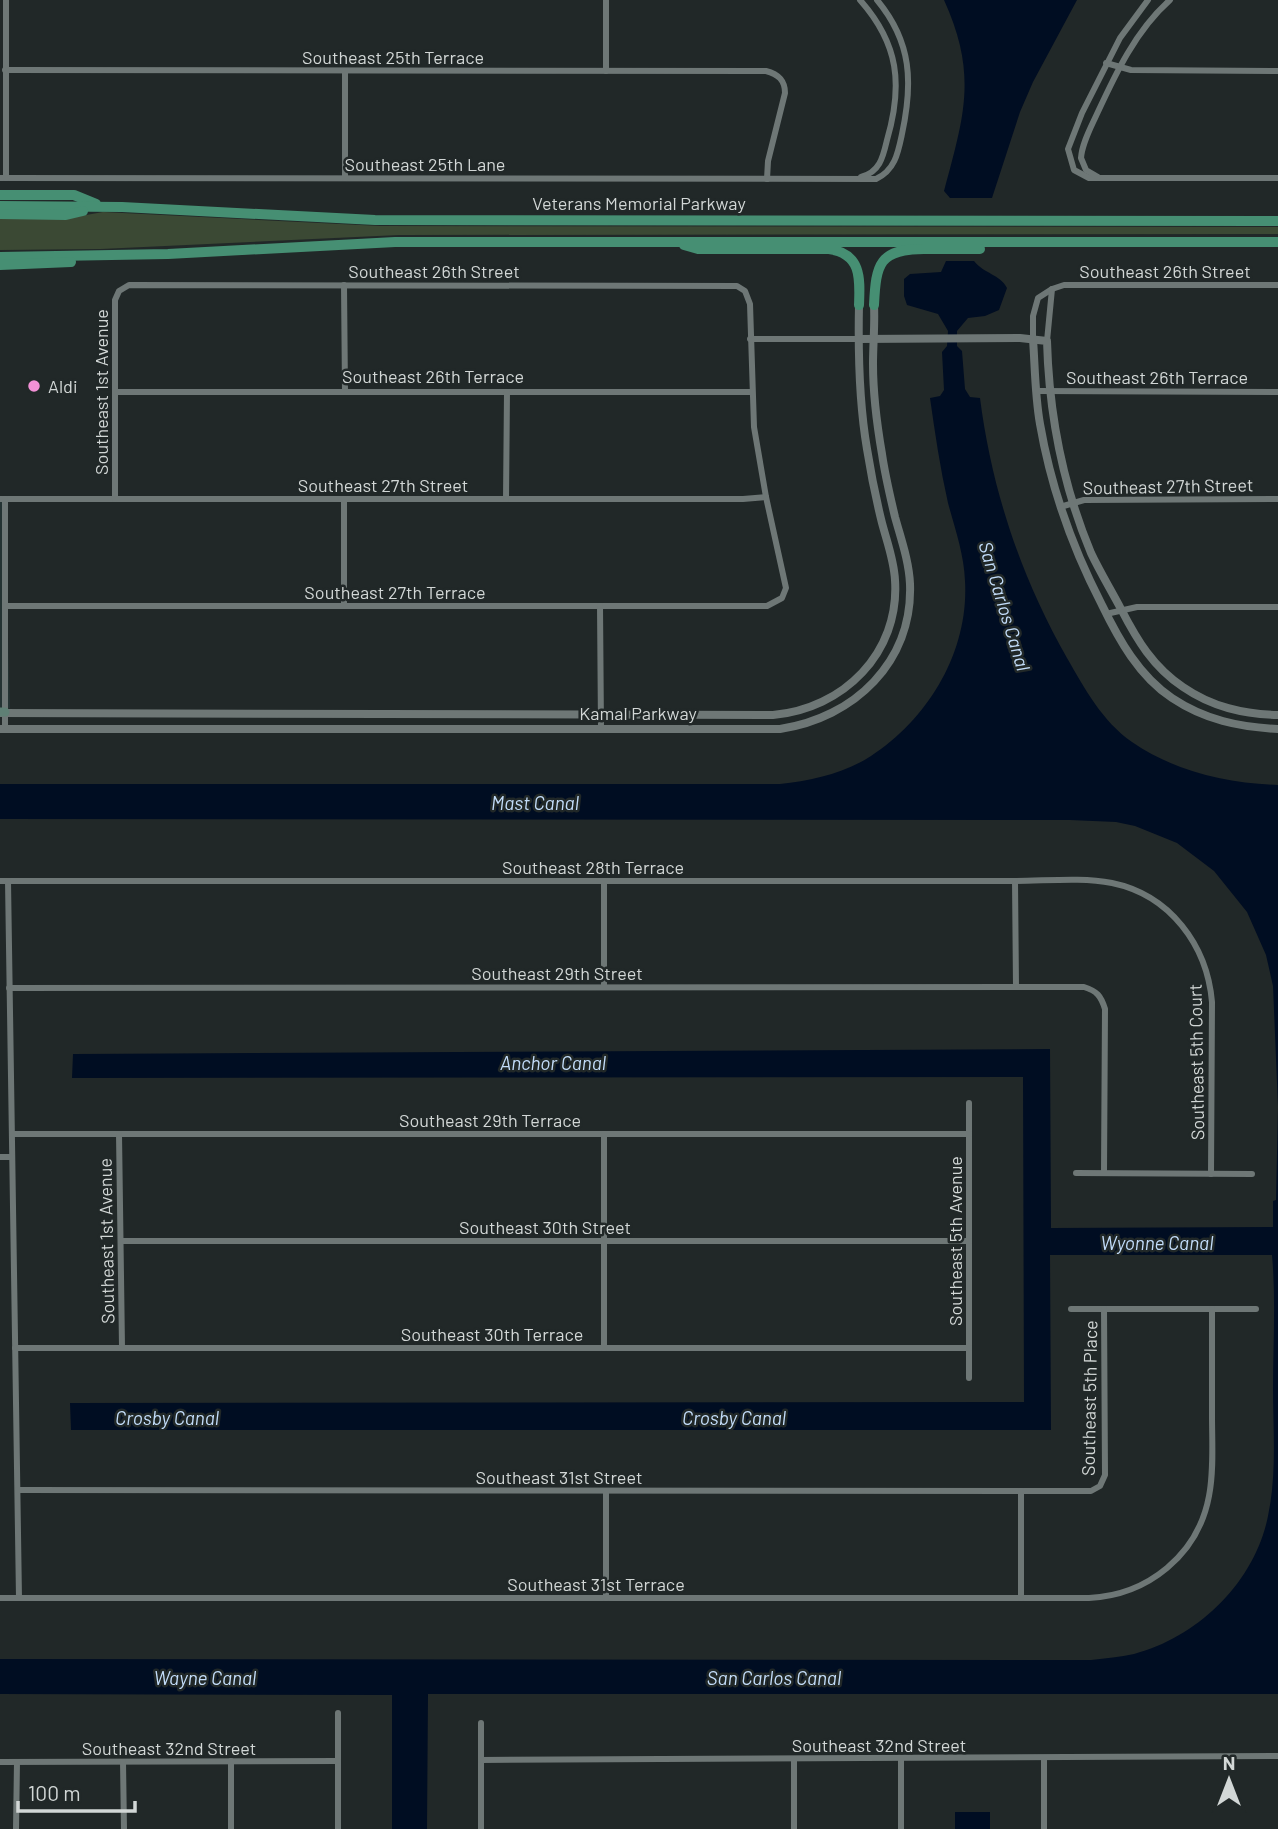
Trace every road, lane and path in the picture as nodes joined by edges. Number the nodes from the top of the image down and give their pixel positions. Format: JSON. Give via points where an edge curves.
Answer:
{"nodes":[{"id":1,"x":6,"y":0,"type":"edge"},
{"id":2,"x":606,"y":0,"type":"edge"},
{"id":3,"x":860,"y":0,"type":"edge"},
{"id":4,"x":877,"y":0,"type":"edge"},
{"id":5,"x":1148,"y":0,"type":"edge"},
{"id":6,"x":1170,"y":0,"type":"edge"},
{"id":7,"x":1106,"y":62,"type":"junction"},
{"id":8,"x":1119,"y":68,"type":"junction"},
{"id":9,"x":5,"y":70,"type":"junction"},
{"id":10,"x":345,"y":71,"type":"junction"},
{"id":11,"x":606,"y":71,"type":"junction"},
{"id":12,"x":1278,"y":71,"type":"edge"},
{"id":13,"x":3,"y":178,"type":"edge"},
{"id":14,"x":345,"y":178,"type":"junction"},
{"id":15,"x":1100,"y":178,"type":"junction"},
{"id":16,"x":1278,"y":178,"type":"edge"},
{"id":17,"x":767,"y":179,"type":"junction"},
{"id":18,"x":849,"y":179,"type":"junction"},
{"id":19,"x":0,"y":195,"type":"edge"},
{"id":20,"x":0,"y":206,"type":"edge"},
{"id":21,"x":102,"y":206,"type":"junction"},
{"id":22,"x":0,"y":214,"type":"edge"},
{"id":23,"x":1278,"y":221,"type":"edge"},
{"id":24,"x":671,"y":241,"type":"junction"},
{"id":25,"x":1161,"y":242,"type":"junction"},
{"id":26,"x":1278,"y":242,"type":"edge"},
{"id":27,"x":118,"y":255,"type":"junction"},
{"id":28,"x":0,"y":257,"type":"edge"},
{"id":29,"x":0,"y":265,"type":"edge"},
{"id":30,"x":344,"y":285,"type":"junction"},
{"id":31,"x":1278,"y":285,"type":"edge"},
{"id":32,"x":122,"y":288,"type":"joint"},
{"id":33,"x":1052,"y":289,"type":"junction"},
{"id":34,"x":859,"y":305,"type":"joint"},
{"id":35,"x":874,"y":305,"type":"joint"},
{"id":36,"x":750,"y":339,"type":"junction"},
{"id":37,"x":858,"y":339,"type":"junction"},
{"id":38,"x":875,"y":339,"type":"junction"},
{"id":39,"x":1033,"y":339,"type":"junction"},
{"id":40,"x":1047,"y":341,"type":"junction"},
{"id":41,"x":1037,"y":391,"type":"junction"},
{"id":42,"x":115,"y":392,"type":"junction"},
{"id":43,"x":345,"y":392,"type":"junction"},
{"id":44,"x":507,"y":392,"type":"junction"},
{"id":45,"x":751,"y":392,"type":"junction"},
{"id":46,"x":1278,"y":392,"type":"edge"},
{"id":47,"x":1051,"y":393,"type":"junction"},
{"id":48,"x":766,"y":497,"type":"junction"},
{"id":49,"x":3,"y":499,"type":"edge"},
{"id":50,"x":115,"y":499,"type":"junction"},
{"id":51,"x":344,"y":499,"type":"junction"},
{"id":52,"x":506,"y":499,"type":"junction"},
{"id":53,"x":1278,"y":499,"type":"edge"},
{"id":54,"x":1073,"y":502,"type":"junction"},
{"id":55,"x":1060,"y":507,"type":"junction"},
{"id":56,"x":5,"y":606,"type":"junction"},
{"id":57,"x":344,"y":606,"type":"junction"},
{"id":58,"x":600,"y":606,"type":"junction"},
{"id":59,"x":1278,"y":607,"type":"edge"},
{"id":60,"x":1121,"y":610,"type":"junction"},
{"id":61,"x":1106,"y":614,"type":"junction"},
{"id":62,"x":2,"y":712,"type":"edge"},
{"id":63,"x":601,"y":715,"type":"junction"},
{"id":64,"x":1278,"y":715,"type":"edge"},
{"id":65,"x":2,"y":729,"type":"edge"},
{"id":66,"x":601,"y":729,"type":"junction"},
{"id":67,"x":1278,"y":729,"type":"edge"},
{"id":68,"x":4,"y":881,"type":"edge"},
{"id":69,"x":604,"y":881,"type":"junction"},
{"id":70,"x":1015,"y":881,"type":"junction"},
{"id":71,"x":1176,"y":918,"type":"joint"},
{"id":72,"x":604,"y":987,"type":"junction"},
{"id":73,"x":1016,"y":987,"type":"junction"},
{"id":74,"x":9,"y":988,"type":"junction"},
{"id":75,"x":969,"y":1103,"type":"dead end"},
{"id":76,"x":12,"y":1134,"type":"junction"},
{"id":77,"x":118,"y":1134,"type":"junction"},
{"id":78,"x":604,"y":1134,"type":"junction"},
{"id":79,"x":969,"y":1134,"type":"junction"},
{"id":80,"x":0,"y":1157,"type":"edge"},
{"id":81,"x":12,"y":1157,"type":"junction"},
{"id":82,"x":1076,"y":1173,"type":"dead end"},
{"id":83,"x":1104,"y":1173,"type":"junction"},
{"id":84,"x":1211,"y":1174,"type":"junction"},
{"id":85,"x":1252,"y":1174,"type":"dead end"},
{"id":86,"x":121,"y":1241,"type":"junction"},
{"id":87,"x":604,"y":1241,"type":"junction"},
{"id":88,"x":969,"y":1241,"type":"junction"},
{"id":89,"x":1071,"y":1309,"type":"dead end"},
{"id":90,"x":1104,"y":1309,"type":"junction"},
{"id":91,"x":1212,"y":1309,"type":"junction"},
{"id":92,"x":1256,"y":1309,"type":"dead end"},
{"id":93,"x":15,"y":1348,"type":"junction"},
{"id":94,"x":122,"y":1348,"type":"junction"},
{"id":95,"x":604,"y":1348,"type":"junction"},
{"id":96,"x":969,"y":1348,"type":"junction"},
{"id":97,"x":970,"y":1378,"type":"dead end"},
{"id":98,"x":1100,"y":1486,"type":"joint"},
{"id":99,"x":18,"y":1490,"type":"junction"},
{"id":100,"x":606,"y":1490,"type":"junction"},
{"id":101,"x":1021,"y":1491,"type":"junction"},
{"id":102,"x":0,"y":1598,"type":"edge"},
{"id":103,"x":19,"y":1598,"type":"junction"},
{"id":104,"x":606,"y":1598,"type":"junction"},
{"id":105,"x":1021,"y":1598,"type":"junction"},
{"id":106,"x":338,"y":1713,"type":"dead end"},
{"id":107,"x":481,"y":1723,"type":"dead end"},
{"id":108,"x":1278,"y":1756,"type":"edge"},
{"id":109,"x":1044,"y":1758,"type":"junction"},
{"id":110,"x":794,"y":1759,"type":"junction"},
{"id":111,"x":901,"y":1759,"type":"junction"},
{"id":112,"x":481,"y":1760,"type":"junction"},
{"id":113,"x":231,"y":1761,"type":"junction"},
{"id":114,"x":338,"y":1761,"type":"junction"},
{"id":115,"x":0,"y":1762,"type":"edge"},
{"id":116,"x":17,"y":1762,"type":"junction"},
{"id":117,"x":123,"y":1762,"type":"junction"},
{"id":118,"x":16,"y":1829,"type":"edge"},
{"id":119,"x":124,"y":1829,"type":"edge"},
{"id":120,"x":231,"y":1829,"type":"edge"},
{"id":121,"x":338,"y":1829,"type":"edge"},
{"id":122,"x":481,"y":1829,"type":"edge"},
{"id":123,"x":794,"y":1829,"type":"edge"},
{"id":124,"x":901,"y":1829,"type":"edge"},
{"id":125,"x":1044,"y":1829,"type":"edge"}],
"edges":[{"from":1,"to":9,"type":"street"},
{"from":2,"to":11,"type":"street"},
{"from":3,"to":18,"type":"street","via":[[886,38],[895,62],[897,90],[892,126],[877,169]]},
{"from":4,"to":18,"type":"street","name":"Southeast 25th Lane","via":[[904,46],[908,106],[891,167],[876,179]]},
{"from":5,"to":7,"type":"street"},
{"from":6,"to":8,"type":"street","via":[[1142,30]]},
{"from":7,"to":8,"type":"street"},
{"from":7,"to":15,"type":"street","via":[[1068,149],[1074,170]]},
{"from":8,"to":12,"type":"street"},
{"from":8,"to":15,"type":"street","via":[[1081,152],[1084,168]]},
{"from":9,"to":10,"type":"street","name":"Southeast 25th Terrace"},
{"from":9,"to":13,"type":"street"},
{"from":10,"to":11,"type":"street","name":"Southeast 25th Terrace"},
{"from":10,"to":14,"type":"street"},
{"from":11,"to":17,"type":"street","name":"Southeast 25th Terrace","via":[[759,71],[780,77],[786,93]]},
{"from":13,"to":14,"type":"street","name":"Southeast 25th Lane"},
{"from":14,"to":17,"type":"street","name":"Southeast 25th Lane"},
{"from":15,"to":16,"type":"street"},
{"from":17,"to":18,"type":"street","name":"Southeast 25th Lane"},
{"from":19,"to":21,"type":"highway","via":[[74,195]]},
{"from":20,"to":21,"type":"highway","name":"Veterans Memorial Parkway"},
{"from":21,"to":22,"type":"highway","via":[[66,215]]},
{"from":21,"to":23,"type":"highway","name":"Veterans Memorial Parkway","via":[[402,220]]},
{"from":24,"to":25,"type":"highway"},
{"from":24,"to":27,"type":"highway","via":[[395,242]]},
{"from":24,"to":34,"type":"highway","via":[[698,249],[829,249],[844,253],[860,278]]},
{"from":25,"to":26,"type":"highway"},
{"from":25,"to":35,"type":"highway","via":[[1081,249],[898,250],[880,267]]},
{"from":27,"to":28,"type":"highway"},
{"from":27,"to":29,"type":"highway","via":[[54,264]]},
{"from":30,"to":32,"type":"street","name":"Southeast 26th Street"},
{"from":30,"to":36,"type":"street","name":"Southeast 26th Street","via":[[737,286],[745,291],[750,304]]},
{"from":30,"to":43,"type":"street"},
{"from":31,"to":33,"type":"street","name":"Southeast 26th Street","via":[[1064,285]]},
{"from":32,"to":42,"type":"street","name":"Southeast 1st Avenue","via":[[115,300]]},
{"from":33,"to":39,"type":"street","via":[[1038,298],[1032,316]]},
{"from":33,"to":40,"type":"street"},
{"from":34,"to":37,"type":"street","name":"Kamal Parkway"},
{"from":35,"to":38,"type":"street","name":"Kamal Parkway"},
{"from":36,"to":37,"type":"street"},
{"from":36,"to":45,"type":"street"},
{"from":37,"to":38,"type":"street"},
{"from":37,"to":63,"type":"street","name":"Kamal Parkway","via":[[867,446],[895,577],[889,628],[870,664],[841,692],[796,712]]},
{"from":38,"to":39,"type":"street"},
{"from":38,"to":66,"type":"street","name":"Kamal Parkway","via":[[874,388],[882,453],[910,584],[905,626],[883,671],[843,708],[800,726]]},
{"from":39,"to":40,"type":"street"},
{"from":39,"to":41,"type":"street"},
{"from":40,"to":47,"type":"street"},
{"from":41,"to":47,"type":"street","name":"Southeast 26th Terrace"},
{"from":41,"to":55,"type":"street","via":[[1046,457]]},
{"from":42,"to":43,"type":"street","name":"Southeast 26th Terrace"},
{"from":42,"to":50,"type":"street","name":"Southeast 1st Avenue"},
{"from":43,"to":44,"type":"street","name":"Southeast 26th Terrace"},
{"from":44,"to":45,"type":"street","name":"Southeast 26th Terrace"},
{"from":44,"to":52,"type":"street"},
{"from":45,"to":48,"type":"street"},
{"from":46,"to":47,"type":"street","name":"Southeast 26th Terrace"},
{"from":47,"to":54,"type":"street","via":[[1058,446]]},
{"from":48,"to":52,"type":"street","name":"Southeast 27th Street"},
{"from":48,"to":58,"type":"street","name":"Southeast 27th Terrace","via":[[785,579],[782,598],[767,606]]},
{"from":49,"to":50,"type":"street","name":"Southeast 27th Street"},
{"from":49,"to":56,"type":"street"},
{"from":50,"to":51,"type":"street","name":"Southeast 27th Street"},
{"from":51,"to":52,"type":"street","name":"Southeast 27th Street"},
{"from":51,"to":57,"type":"street"},
{"from":53,"to":54,"type":"street","name":"Southeast 27th Street"},
{"from":54,"to":55,"type":"street","name":"Southeast 27th Street"},
{"from":54,"to":60,"type":"street"},
{"from":55,"to":61,"type":"street"},
{"from":56,"to":57,"type":"street","name":"Southeast 27th Terrace"},
{"from":56,"to":62,"type":"street"},
{"from":57,"to":58,"type":"street","name":"Southeast 27th Terrace"},
{"from":58,"to":63,"type":"street"},
{"from":59,"to":60,"type":"street"},
{"from":60,"to":61,"type":"street"},
{"from":60,"to":64,"type":"street","via":[[1146,653],[1181,687],[1232,710]]},
{"from":61,"to":67,"type":"street","via":[[1134,660],[1172,698],[1228,724]]},
{"from":62,"to":63,"type":"street","name":"Kamal Parkway"},
{"from":62,"to":65,"type":"street"},
{"from":63,"to":66,"type":"street"},
{"from":65,"to":66,"type":"street","name":"Kamal Parkway"},
{"from":68,"to":69,"type":"street","name":"Southeast 28th Terrace"},
{"from":68,"to":74,"type":"street"},
{"from":69,"to":70,"type":"street","name":"Southeast 28th Terrace"},
{"from":69,"to":72,"type":"street"},
{"from":70,"to":71,"type":"street","name":"Southeast 28th Terrace","via":[[1113,883],[1150,898]]},
{"from":70,"to":73,"type":"street"},
{"from":71,"to":84,"type":"street","name":"Southeast 5th Court","via":[[1197,946],[1211,990]]},
{"from":72,"to":73,"type":"street","name":"Southeast 29th Street"},
{"from":72,"to":74,"type":"street","name":"Southeast 29th Street"},
{"from":73,"to":83,"type":"street","name":"Southeast 29th Street","via":[[1084,987],[1101,997]]},
{"from":74,"to":76,"type":"street"},
{"from":75,"to":79,"type":"street","name":"Southeast 5th Avenue"},
{"from":76,"to":77,"type":"street","name":"Southeast 29th Terrace"},
{"from":76,"to":81,"type":"street"},
{"from":77,"to":78,"type":"street","name":"Southeast 29th Terrace"},
{"from":77,"to":86,"type":"street","name":"Southeast 1st Avenue"},
{"from":78,"to":79,"type":"street","name":"Southeast 29th Terrace"},
{"from":78,"to":87,"type":"street"},
{"from":79,"to":88,"type":"street","name":"Southeast 5th Avenue"},
{"from":80,"to":81,"type":"street"},
{"from":81,"to":93,"type":"street"},
{"from":82,"to":83,"type":"street"},
{"from":83,"to":84,"type":"street"},
{"from":84,"to":85,"type":"street"},
{"from":86,"to":87,"type":"street","name":"Southeast 30th Street"},
{"from":86,"to":94,"type":"street","name":"Southeast 1st Avenue"},
{"from":87,"to":88,"type":"street","name":"Southeast 30th Street"},
{"from":87,"to":95,"type":"street"},
{"from":88,"to":96,"type":"street","name":"Southeast 5th Avenue"},
{"from":89,"to":90,"type":"street"},
{"from":90,"to":91,"type":"street"},
{"from":90,"to":98,"type":"street","name":"Southeast 5th Place","via":[[1105,1471]]},
{"from":91,"to":92,"type":"street"},
{"from":91,"to":105,"type":"street","name":"Southeast 31st Terrace","via":[[1211,1486],[1202,1522],[1181,1556],[1155,1577],[1115,1595]]},
{"from":93,"to":94,"type":"street","name":"Southeast 30th Terrace"},
{"from":93,"to":99,"type":"street"},
{"from":94,"to":95,"type":"street","name":"Southeast 30th Terrace"},
{"from":95,"to":96,"type":"street","name":"Southeast 30th Terrace"},
{"from":96,"to":97,"type":"street","name":"Southeast 5th Avenue"},
{"from":98,"to":101,"type":"street","name":"Southeast 31st Street","via":[[1088,1491]]},
{"from":99,"to":100,"type":"street","name":"Southeast 31st Street"},
{"from":99,"to":103,"type":"street"},
{"from":100,"to":101,"type":"street","name":"Southeast 31st Street"},
{"from":100,"to":104,"type":"street"},
{"from":101,"to":105,"type":"street"},
{"from":102,"to":103,"type":"street","name":"Southeast 31st Terrace"},
{"from":103,"to":104,"type":"street","name":"Southeast 31st Terrace"},
{"from":104,"to":105,"type":"street","name":"Southeast 31st Terrace"},
{"from":106,"to":114,"type":"street"},
{"from":107,"to":112,"type":"street"},
{"from":108,"to":109,"type":"street","name":"Southeast 32nd Street"},
{"from":109,"to":111,"type":"street","name":"Southeast 32nd Street"},
{"from":109,"to":125,"type":"street"},
{"from":110,"to":111,"type":"street","name":"Southeast 32nd Street"},
{"from":110,"to":112,"type":"street","name":"Southeast 32nd Street"},
{"from":110,"to":123,"type":"street"},
{"from":111,"to":124,"type":"street"},
{"from":112,"to":122,"type":"street"},
{"from":113,"to":114,"type":"street","name":"Southeast 32nd Street"},
{"from":113,"to":117,"type":"street","name":"Southeast 32nd Street"},
{"from":113,"to":120,"type":"street"},
{"from":114,"to":121,"type":"street"},
{"from":115,"to":116,"type":"street","name":"Southeast 32nd Street"},
{"from":116,"to":117,"type":"street","name":"Southeast 32nd Street"},
{"from":116,"to":118,"type":"street"},
{"from":117,"to":119,"type":"street"}]}
